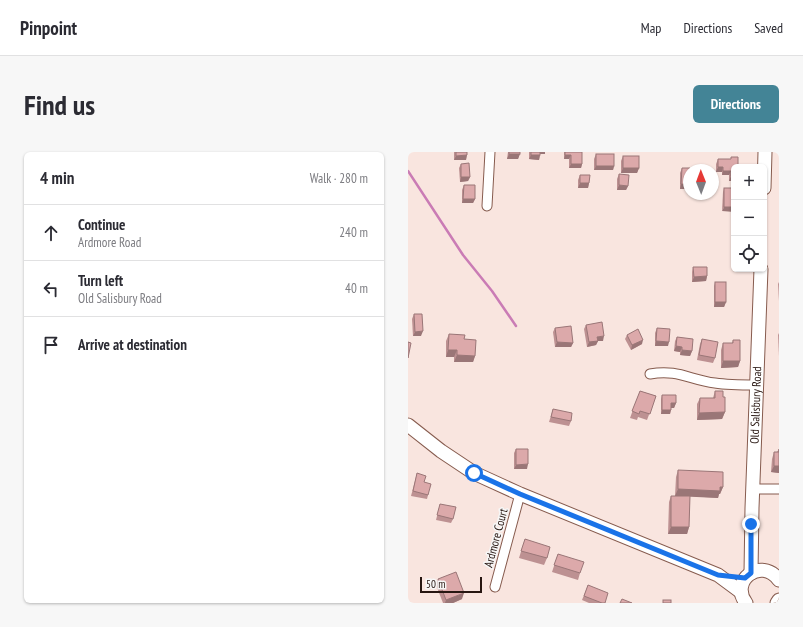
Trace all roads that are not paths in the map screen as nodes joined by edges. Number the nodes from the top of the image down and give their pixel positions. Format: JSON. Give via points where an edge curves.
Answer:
{"nodes":[{"id":1,"x":490,"y":152,"type":"edge"},
{"id":2,"x":766,"y":152,"type":"edge"},
{"id":3,"x":765,"y":164,"type":"edge"},
{"id":4,"x":487,"y":206,"type":"dead end"},
{"id":5,"x":761,"y":272,"type":"edge"},
{"id":6,"x":650,"y":374,"type":"dead end"},
{"id":7,"x":756,"y":385,"type":"junction"},
{"id":8,"x":408,"y":425,"type":"edge"},
{"id":9,"x":752,"y":489,"type":"junction"},
{"id":10,"x":779,"y":489,"type":"edge"},
{"id":11,"x":520,"y":494,"type":"junction"},
{"id":12,"x":752,"y":541,"type":"junction"},
{"id":13,"x":764,"y":570,"type":"junction"},
{"id":14,"x":718,"y":575,"type":"junction"},
{"id":15,"x":748,"y":576,"type":"junction"},
{"id":16,"x":779,"y":580,"type":"edge"},
{"id":17,"x":495,"y":587,"type":"dead end"},
{"id":18,"x":744,"y":600,"type":"edge"},
{"id":19,"x":779,"y":600,"type":"edge"},
{"id":20,"x":777,"y":603,"type":"edge"}],
"edges":[{"from":1,"to":4,"type":"street"},
{"from":2,"to":3,"type":"main road"},
{"from":5,"to":7,"type":"main road","name":"Old Salisbury Road"},
{"from":6,"to":7,"type":"street","via":[[664,372],[686,375],[716,384]]},
{"from":7,"to":9,"type":"main road","name":"Old Salisbury Road"},
{"from":8,"to":11,"type":"main road","via":[[441,452],[474,473]]},
{"from":9,"to":10,"type":"street"},
{"from":9,"to":12,"type":"main road","name":"Old Salisbury Road"},
{"from":11,"to":14,"type":"main road"},
{"from":11,"to":17,"type":"street","name":"Ardmore Court"},
{"from":12,"to":13,"type":"main road","name":"Old Salisbury Road"},
{"from":12,"to":15,"type":"main road","name":"Old Salisbury Road"},
{"from":13,"to":15,"type":"main road"},
{"from":13,"to":16,"type":"main road"},
{"from":14,"to":15,"type":"main road"},
{"from":14,"to":18,"type":"main road"},
{"from":15,"to":18,"type":"main road","name":"Old Salisbury Road"},
{"from":19,"to":20,"type":"main road"}]}
